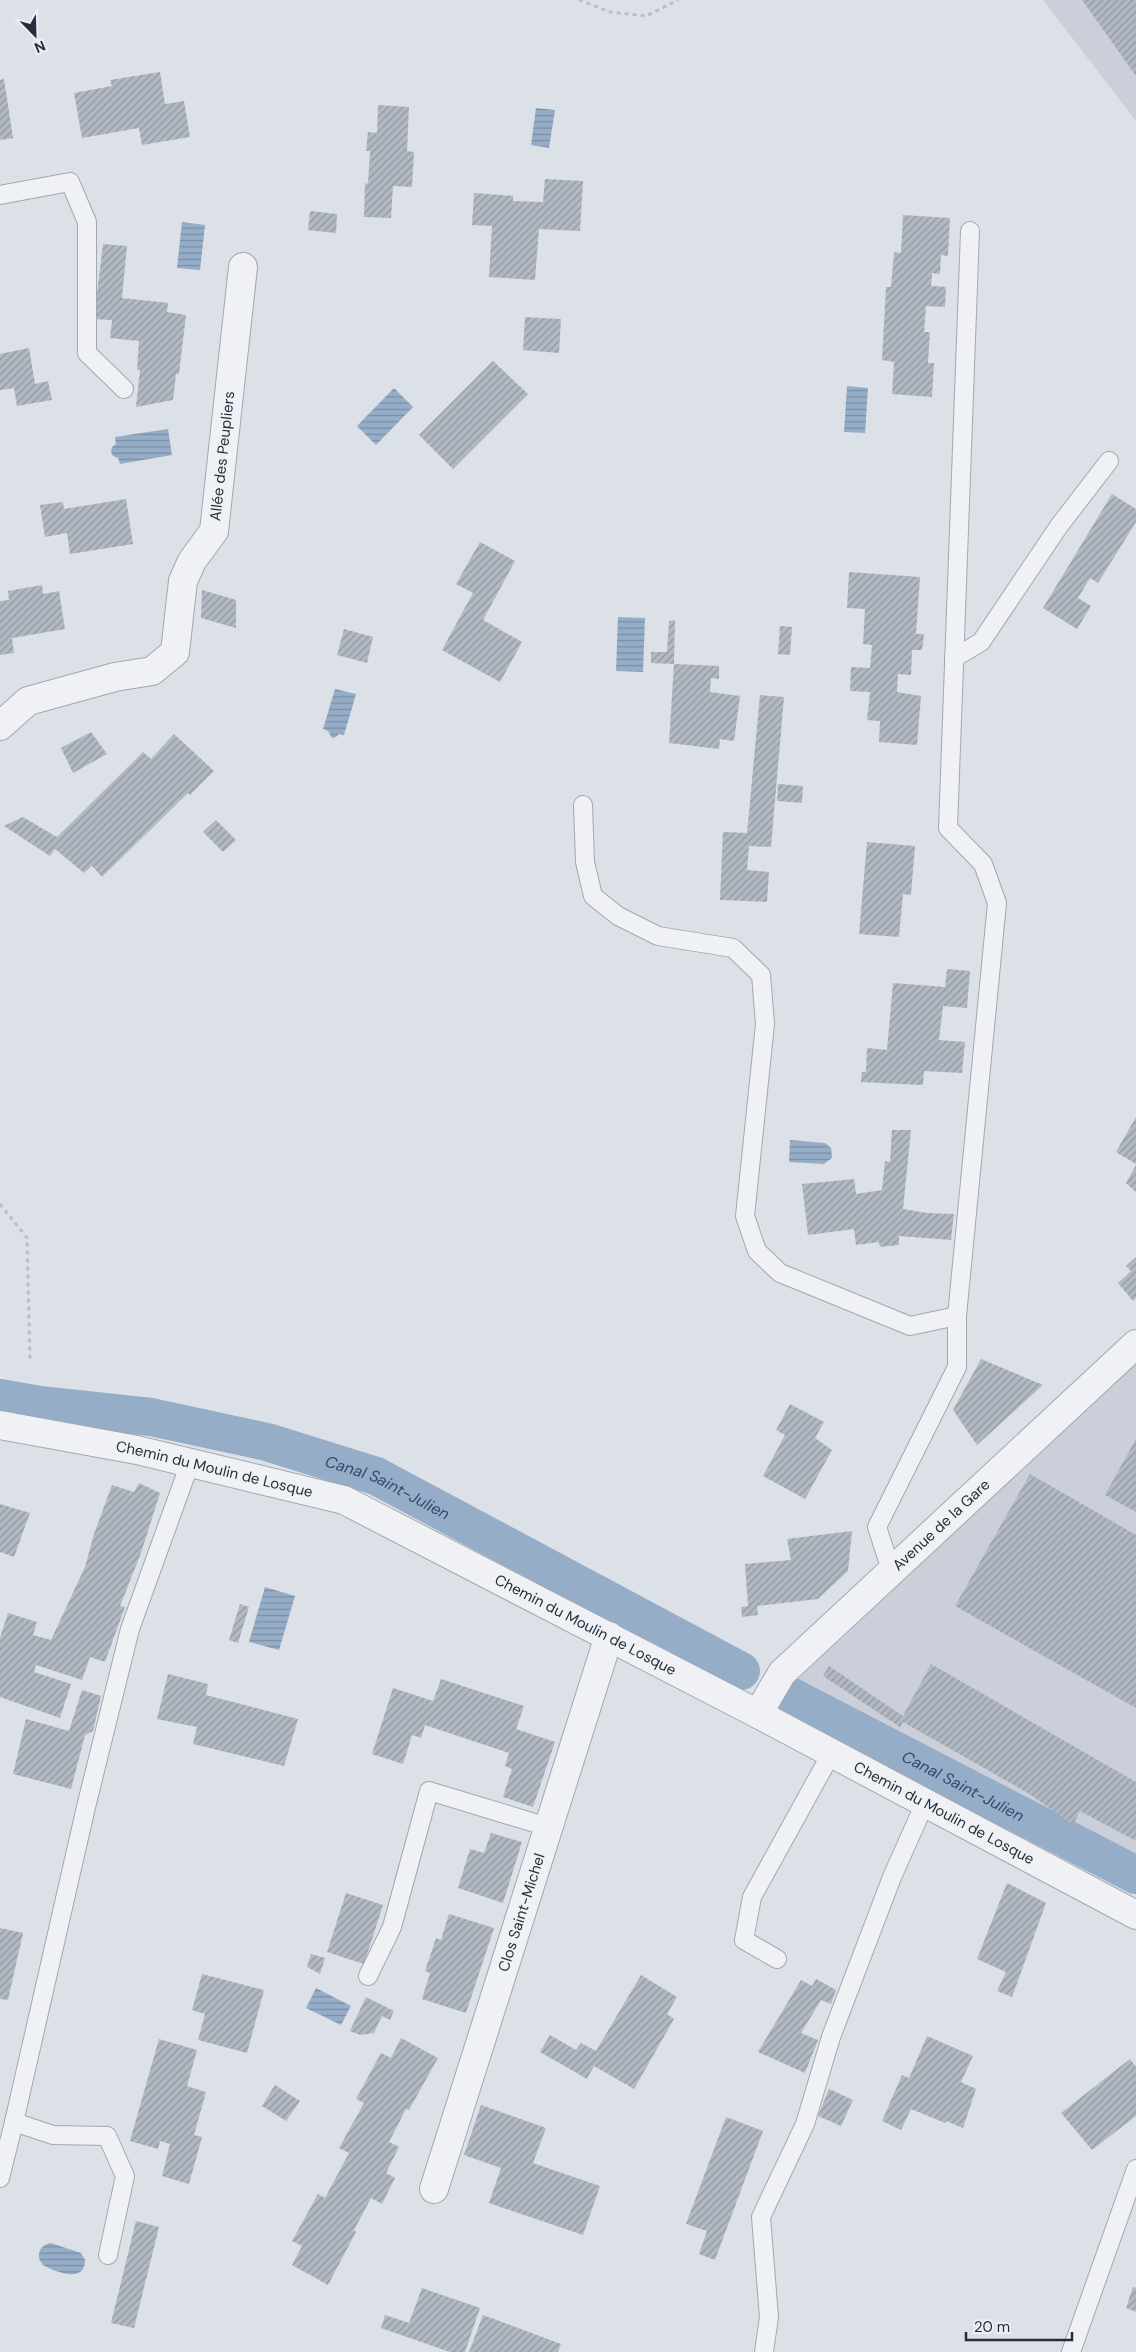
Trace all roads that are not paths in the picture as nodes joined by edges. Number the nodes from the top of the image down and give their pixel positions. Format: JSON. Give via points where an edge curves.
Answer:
{"nodes":[{"id":1,"x":0,"y":195,"type":"edge"},
{"id":2,"x":970,"y":231,"type":"dead end"},
{"id":3,"x":243,"y":266,"type":"dead end"},
{"id":4,"x":124,"y":389,"type":"dead end"},
{"id":5,"x":1109,"y":461,"type":"dead end"},
{"id":6,"x":954,"y":658,"type":"junction"},
{"id":7,"x":0,"y":726,"type":"edge"},
{"id":8,"x":583,"y":805,"type":"dead end"},
{"id":9,"x":957,"y":1316,"type":"junction"},
{"id":10,"x":1136,"y":1344,"type":"edge"},
{"id":11,"x":0,"y":1425,"type":"edge"},
{"id":12,"x":190,"y":1463,"type":"junction"},
{"id":13,"x":891,"y":1570,"type":"junction"},
{"id":14,"x":609,"y":1636,"type":"junction"},
{"id":15,"x":758,"y":1714,"type":"junction"},
{"id":16,"x":831,"y":1754,"type":"junction"},
{"id":17,"x":925,"y":1803,"type":"junction"},
{"id":18,"x":548,"y":1828,"type":"junction"},
{"id":19,"x":1136,"y":1915,"type":"edge"},
{"id":20,"x":777,"y":1959,"type":"dead end"},
{"id":21,"x":368,"y":1976,"type":"dead end"},
{"id":22,"x":14,"y":2122,"type":"junction"},
{"id":23,"x":1136,"y":2169,"type":"edge"},
{"id":24,"x":0,"y":2178,"type":"edge"},
{"id":25,"x":434,"y":2189,"type":"dead end"},
{"id":26,"x":108,"y":2255,"type":"dead end"},
{"id":27,"x":764,"y":2352,"type":"edge"},
{"id":28,"x":1070,"y":2352,"type":"edge"}],
"edges":[{"from":1,"to":4,"type":"lane","via":[[70,182],[87,222],[87,353]]},
{"from":2,"to":6,"type":"lane"},
{"from":3,"to":7,"type":"street","name":"Allée des Peupliers","via":[[214,531],[192,560],[182,581],[175,652],[152,671],[115,677],[28,701]]},
{"from":5,"to":6,"type":"lane","via":[[981,642]]},
{"from":6,"to":9,"type":"lane","via":[[948,828],[984,864],[997,903]]},
{"from":8,"to":9,"type":"lane","via":[[586,862],[593,896],[618,916],[658,936],[733,948],[761,975],[765,1024],[745,1216],[757,1251],[780,1273],[910,1326]]},
{"from":9,"to":13,"type":"lane","via":[[957,1368],[878,1527]]},
{"from":10,"to":13,"type":"street","name":"Avenue de la Gare"},
{"from":11,"to":12,"type":"street","name":"Chemin du Moulin de Losque"},
{"from":12,"to":14,"type":"street","name":"Chemin du Moulin de Losque","via":[[344,1500]]},
{"from":12,"to":22,"type":"lane","via":[[130,1629]]},
{"from":13,"to":15,"type":"street","name":"Avenue de la Gare","via":[[782,1673]]},
{"from":14,"to":15,"type":"street","name":"Chemin du Moulin de Losque"},
{"from":14,"to":18,"type":"street","name":"Clos Saint-Michel"},
{"from":15,"to":16,"type":"street","name":"Chemin du Moulin de Losque"},
{"from":16,"to":17,"type":"street","name":"Chemin du Moulin de Losque"},
{"from":16,"to":20,"type":"lane","via":[[752,1897],[744,1940]]},
{"from":17,"to":19,"type":"street","name":"Chemin du Moulin de Losque"},
{"from":17,"to":27,"type":"lane","via":[[892,1877],[831,2037],[805,2124],[761,2217],[768,2318]]},
{"from":18,"to":21,"type":"lane","via":[[430,1791],[392,1927]]},
{"from":18,"to":25,"type":"street","name":"Clos Saint-Michel"},
{"from":22,"to":24,"type":"lane"},
{"from":22,"to":26,"type":"lane","via":[[53,2135],[107,2136],[125,2176]]},
{"from":23,"to":28,"type":"lane"}]}
